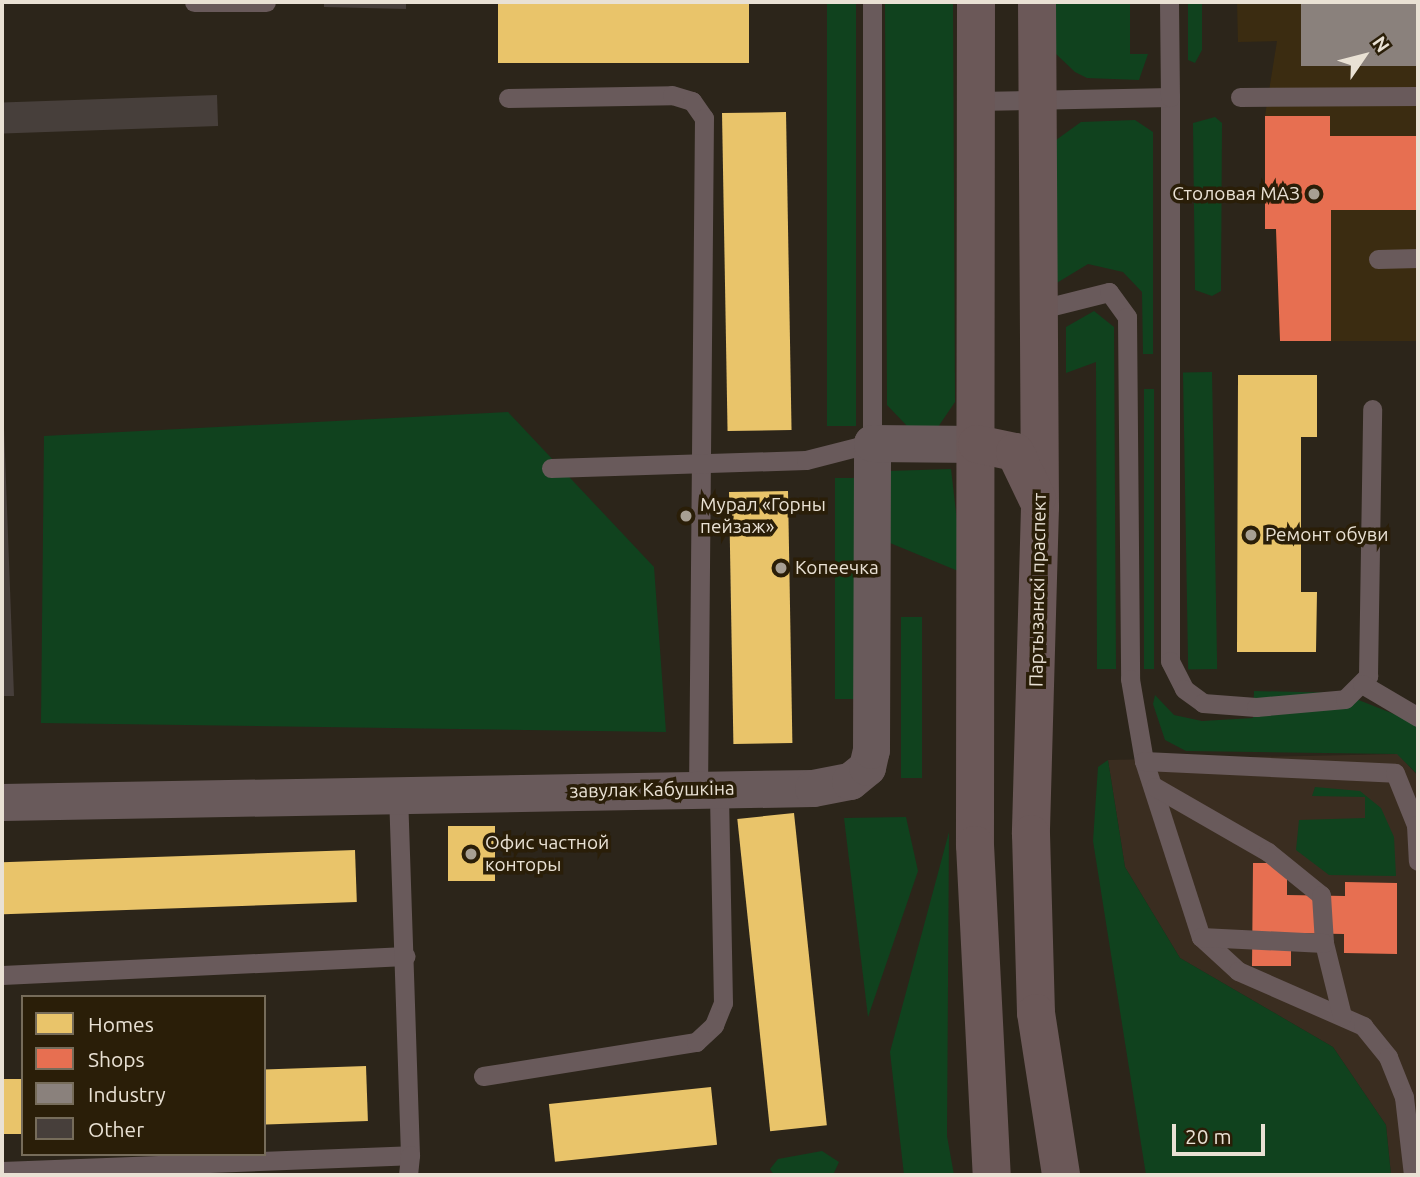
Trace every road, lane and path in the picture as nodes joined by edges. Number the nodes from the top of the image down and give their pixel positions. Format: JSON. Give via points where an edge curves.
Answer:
{"nodes":[{"id":1,"x":194,"y":2,"type":"edge"},
{"id":2,"x":266,"y":2,"type":"edge"},
{"id":3,"x":872,"y":2,"type":"edge"},
{"id":4,"x":976,"y":2,"type":"edge"},
{"id":5,"x":1037,"y":2,"type":"edge"},
{"id":6,"x":1169,"y":2,"type":"edge"},
{"id":7,"x":1418,"y":96,"type":"edge"},
{"id":8,"x":1170,"y":97,"type":"junction"},
{"id":9,"x":1240,"y":97,"type":"dead end"},
{"id":10,"x":508,"y":98,"type":"dead end"},
{"id":11,"x":1038,"y":99,"type":"junction"},
{"id":12,"x":977,"y":101,"type":"junction"},
{"id":13,"x":1418,"y":258,"type":"edge"},
{"id":14,"x":1378,"y":259,"type":"dead end"},
{"id":15,"x":1041,"y":309,"type":"junction"},
{"id":16,"x":1372,"y":409,"type":"dead end"},
{"id":17,"x":872,"y":443,"type":"junction"},
{"id":18,"x":977,"y":444,"type":"junction"},
{"id":19,"x":698,"y":462,"type":"junction"},
{"id":20,"x":551,"y":468,"type":"dead end"},
{"id":21,"x":1040,"y":507,"type":"junction"},
{"id":22,"x":1362,"y":684,"type":"junction"},
{"id":23,"x":1418,"y":717,"type":"edge"},
{"id":24,"x":1144,"y":761,"type":"junction"},
{"id":25,"x":1155,"y":787,"type":"junction"},
{"id":26,"x":709,"y":790,"type":"junction"},
{"id":27,"x":398,"y":792,"type":"junction"},
{"id":28,"x":2,"y":802,"type":"edge"},
{"id":29,"x":1418,"y":861,"type":"edge"},
{"id":30,"x":1201,"y":937,"type":"junction"},
{"id":31,"x":1324,"y":943,"type":"junction"},
{"id":32,"x":406,"y":956,"type":"junction"},
{"id":33,"x":2,"y":975,"type":"edge"},
{"id":34,"x":1342,"y":1016,"type":"junction"},
{"id":35,"x":483,"y":1076,"type":"dead end"},
{"id":36,"x":410,"y":1155,"type":"junction"},
{"id":37,"x":2,"y":1171,"type":"edge"},
{"id":38,"x":408,"y":1175,"type":"edge"},
{"id":39,"x":992,"y":1175,"type":"edge"},
{"id":40,"x":1061,"y":1175,"type":"edge"},
{"id":41,"x":1413,"y":1175,"type":"edge"}],
"edges":[{"from":1,"to":2,"type":"lane"},
{"from":3,"to":17,"type":"lane"},
{"from":4,"to":12,"type":"main road"},
{"from":5,"to":11,"type":"main road","name":"Партызанскі праспект"},
{"from":6,"to":8,"type":"lane"},
{"from":7,"to":9,"type":"lane"},
{"from":8,"to":11,"type":"lane"},
{"from":8,"to":22,"type":"lane","via":[[1173,671],[1203,704],[1323,702],[1346,699]]},
{"from":10,"to":19,"type":"lane","via":[[672,95],[692,101],[704,118]]},
{"from":11,"to":12,"type":"lane"},
{"from":11,"to":15,"type":"main road","name":"Партызанскі праспект"},
{"from":12,"to":18,"type":"main road"},
{"from":13,"to":14,"type":"lane"},
{"from":15,"to":21,"type":"main road","name":"Партызанскі праспект"},
{"from":15,"to":24,"type":"lane","via":[[1109,292],[1127,317],[1130,679]]},
{"from":16,"to":22,"type":"lane","via":[[1373,661]]},
{"from":17,"to":18,"type":"street"},
{"from":17,"to":19,"type":"lane","via":[[806,460]]},
{"from":17,"to":26,"type":"street","name":"завулак Кабушкіна","via":[[867,767],[850,781],[813,788]]},
{"from":18,"to":21,"type":"main road","via":[[1015,452]]},
{"from":18,"to":39,"type":"main road","via":[[975,845]]},
{"from":19,"to":20,"type":"lane"},
{"from":19,"to":26,"type":"lane"},
{"from":21,"to":40,"type":"main road","name":"Партызанскі праспект","via":[[1031,834],[1035,1013]]},
{"from":22,"to":23,"type":"lane"},
{"from":24,"to":25,"type":"lane"},
{"from":24,"to":29,"type":"lane","via":[[1395,773],[1416,825]]},
{"from":25,"to":30,"type":"lane"},
{"from":25,"to":31,"type":"lane","via":[[1268,852],[1311,885],[1321,895]]},
{"from":26,"to":27,"type":"street","name":"завулак Кабушкіна"},
{"from":26,"to":35,"type":"lane","via":[[723,1003],[714,1025],[696,1042]]},
{"from":27,"to":28,"type":"street","name":"завулак Кабушкіна"},
{"from":27,"to":32,"type":"lane"},
{"from":30,"to":31,"type":"lane"},
{"from":30,"to":34,"type":"lane","via":[[1238,971]]},
{"from":31,"to":34,"type":"lane"},
{"from":32,"to":33,"type":"lane"},
{"from":32,"to":36,"type":"lane"},
{"from":34,"to":41,"type":"lane","via":[[1363,1026],[1388,1057],[1404,1097]]},
{"from":36,"to":37,"type":"lane"},
{"from":36,"to":38,"type":"lane"}]}
